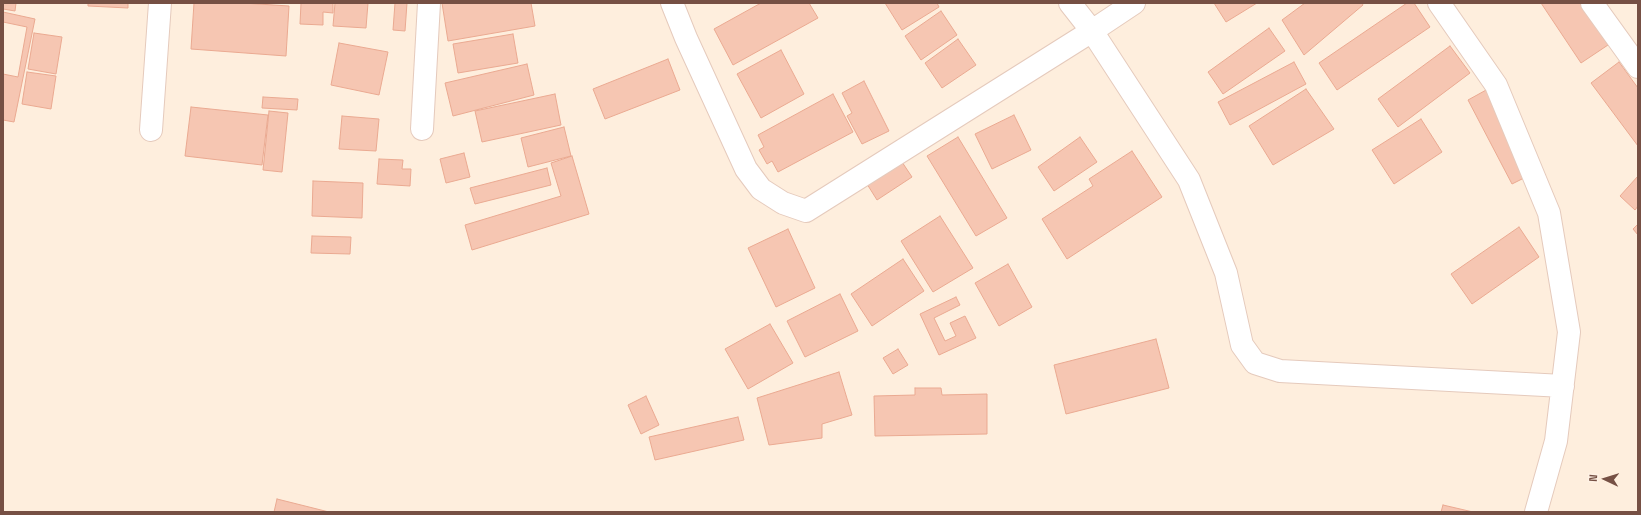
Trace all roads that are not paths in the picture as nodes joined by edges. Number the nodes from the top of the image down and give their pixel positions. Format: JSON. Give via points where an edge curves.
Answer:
{"nodes":[{"id":1,"x":160,"y":3,"type":"edge"},
{"id":2,"x":429,"y":3,"type":"edge"},
{"id":3,"x":672,"y":3,"type":"edge"},
{"id":4,"x":1070,"y":3,"type":"edge"},
{"id":5,"x":1134,"y":3,"type":"edge"},
{"id":6,"x":1592,"y":3,"type":"edge"},
{"id":7,"x":1446,"y":6,"type":"edge"},
{"id":8,"x":1092,"y":31,"type":"junction"},
{"id":9,"x":1638,"y":67,"type":"edge"},
{"id":10,"x":151,"y":130,"type":"dead end"},
{"id":11,"x":422,"y":130,"type":"dead end"},
{"id":12,"x":1563,"y":386,"type":"junction"},
{"id":13,"x":1536,"y":512,"type":"edge"}],
"edges":[{"from":1,"to":10,"type":"street"},
{"from":2,"to":11,"type":"street"},
{"from":3,"to":8,"type":"street","via":[[746,169],[761,189],[783,203],[806,211]]},
{"from":4,"to":8,"type":"street"},
{"from":5,"to":8,"type":"street"},
{"from":6,"to":9,"type":"street"},
{"from":7,"to":12,"type":"street","via":[[1496,85],[1549,213],[1569,332]]},
{"from":8,"to":12,"type":"street","via":[[1188,180],[1226,273],[1242,346],[1255,362],[1280,371]]},
{"from":12,"to":13,"type":"street","via":[[1556,442]]}]}
